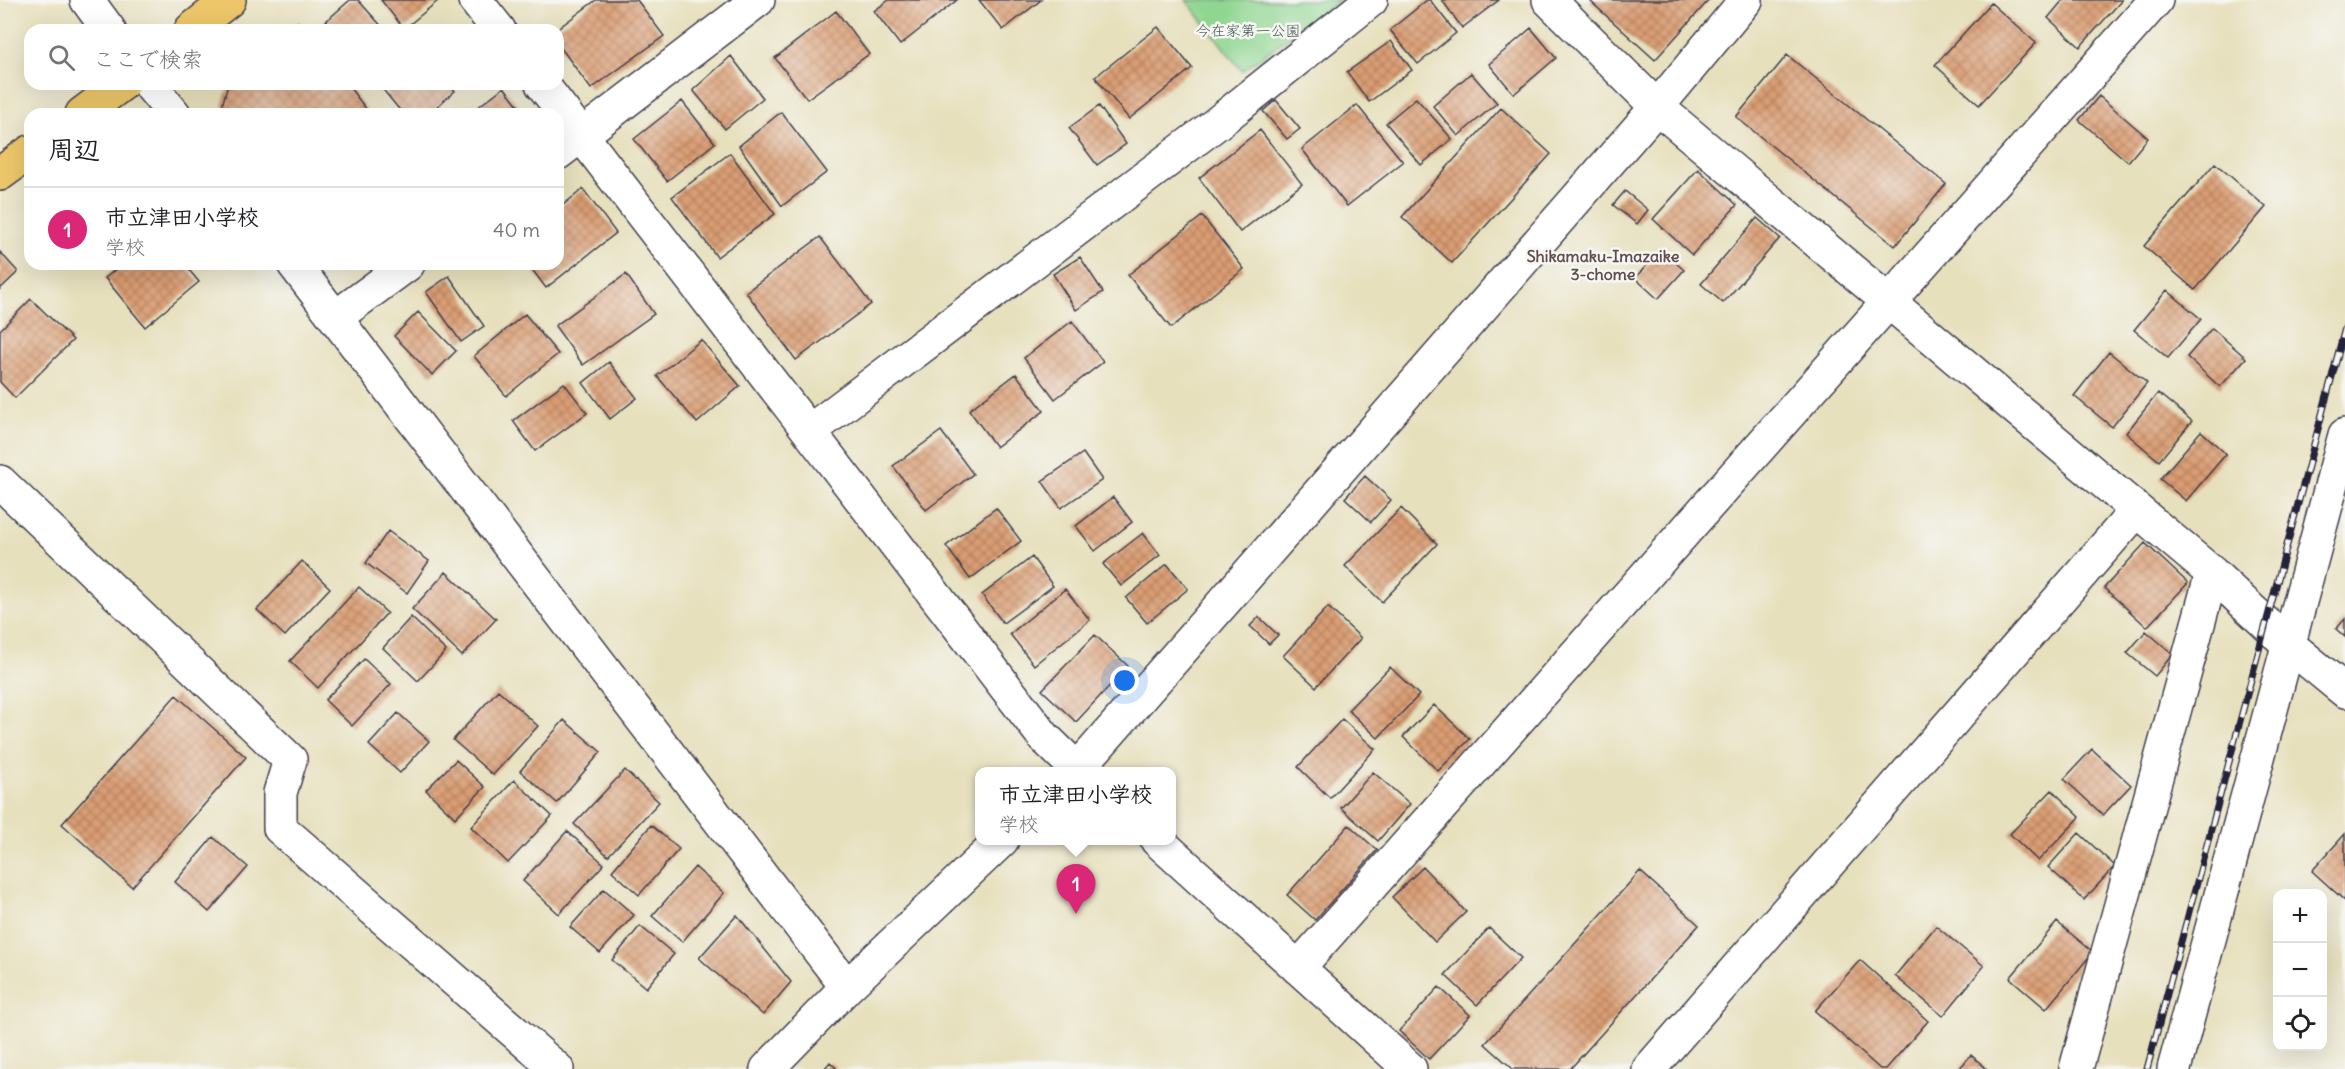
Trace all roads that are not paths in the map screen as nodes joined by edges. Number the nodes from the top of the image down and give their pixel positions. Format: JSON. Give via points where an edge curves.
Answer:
{"nodes":[{"id":1,"x":87,"y":0,"type":"edge"},
{"id":2,"x":229,"y":0,"type":"edge"},
{"id":3,"x":475,"y":0,"type":"edge"},
{"id":4,"x":758,"y":0,"type":"edge"},
{"id":5,"x":1371,"y":0,"type":"edge"},
{"id":6,"x":1549,"y":0,"type":"edge"},
{"id":7,"x":1746,"y":0,"type":"edge"},
{"id":8,"x":2156,"y":0,"type":"edge"},
{"id":9,"x":105,"y":24,"type":"edge"},
{"id":10,"x":199,"y":24,"type":"edge"},
{"id":11,"x":494,"y":24,"type":"edge"},
{"id":12,"x":114,"y":90,"type":"edge"},
{"id":13,"x":155,"y":90,"type":"edge"},
{"id":14,"x":545,"y":90,"type":"edge"},
{"id":15,"x":1657,"y":106,"type":"junction"},
{"id":16,"x":90,"y":108,"type":"edge"},
{"id":17,"x":169,"y":108,"type":"edge"},
{"id":18,"x":553,"y":108,"type":"edge"},
{"id":19,"x":570,"y":144,"type":"edge"},
{"id":20,"x":24,"y":156,"type":"edge"},
{"id":21,"x":0,"y":174,"type":"edge"},
{"id":22,"x":299,"y":270,"type":"edge"},
{"id":23,"x":400,"y":270,"type":"edge"},
{"id":24,"x":1889,"y":301,"type":"junction"},
{"id":25,"x":336,"y":317,"type":"junction"},
{"id":26,"x":810,"y":431,"type":"junction"},
{"id":27,"x":2345,"y":435,"type":"edge"},
{"id":28,"x":0,"y":482,"type":"edge"},
{"id":29,"x":2137,"y":510,"type":"junction"},
{"id":30,"x":2212,"y":573,"type":"junction"},
{"id":31,"x":2289,"y":645,"type":"junction"},
{"id":32,"x":2345,"y":691,"type":"edge"},
{"id":33,"x":1074,"y":767,"type":"edge"},
{"id":34,"x":1081,"y":767,"type":"edge"},
{"id":35,"x":997,"y":845,"type":"edge"},
{"id":36,"x":1163,"y":845,"type":"edge"},
{"id":37,"x":1298,"y":968,"type":"junction"},
{"id":38,"x":847,"y":987,"type":"junction"},
{"id":39,"x":557,"y":1069,"type":"edge"},
{"id":40,"x":767,"y":1069,"type":"edge"},
{"id":41,"x":1410,"y":1069,"type":"edge"},
{"id":42,"x":1649,"y":1069,"type":"edge"},
{"id":43,"x":2076,"y":1069,"type":"edge"},
{"id":44,"x":2174,"y":1069,"type":"edge"}],
"edges":[{"from":1,"to":9,"type":"street"},
{"from":2,"to":10,"type":"main road"},
{"from":3,"to":11,"type":"street"},
{"from":4,"to":19,"type":"street"},
{"from":5,"to":26,"type":"street","via":[[1216,124]]},
{"from":6,"to":15,"type":"street"},
{"from":7,"to":15,"type":"street"},
{"from":8,"to":24,"type":"street"},
{"from":12,"to":16,"type":"main road"},
{"from":13,"to":17,"type":"street"},
{"from":14,"to":18,"type":"street"},
{"from":15,"to":24,"type":"street"},
{"from":15,"to":34,"type":"street"},
{"from":19,"to":26,"type":"street"},
{"from":20,"to":21,"type":"main road"},
{"from":22,"to":25,"type":"street"},
{"from":23,"to":25,"type":"street"},
{"from":24,"to":29,"type":"street"},
{"from":24,"to":37,"type":"street"},
{"from":25,"to":38,"type":"street"},
{"from":26,"to":33,"type":"street","via":[[1044,737]]},
{"from":27,"to":31,"type":"street"},
{"from":28,"to":39,"type":"street","via":[[290,760],[280,794],[280,828]]},
{"from":29,"to":30,"type":"street"},
{"from":29,"to":42,"type":"street"},
{"from":30,"to":31,"type":"street"},
{"from":30,"to":43,"type":"street"},
{"from":31,"to":32,"type":"street"},
{"from":31,"to":44,"type":"street"},
{"from":35,"to":38,"type":"street"},
{"from":36,"to":37,"type":"street"},
{"from":37,"to":41,"type":"street"},
{"from":38,"to":40,"type":"street"}]}
